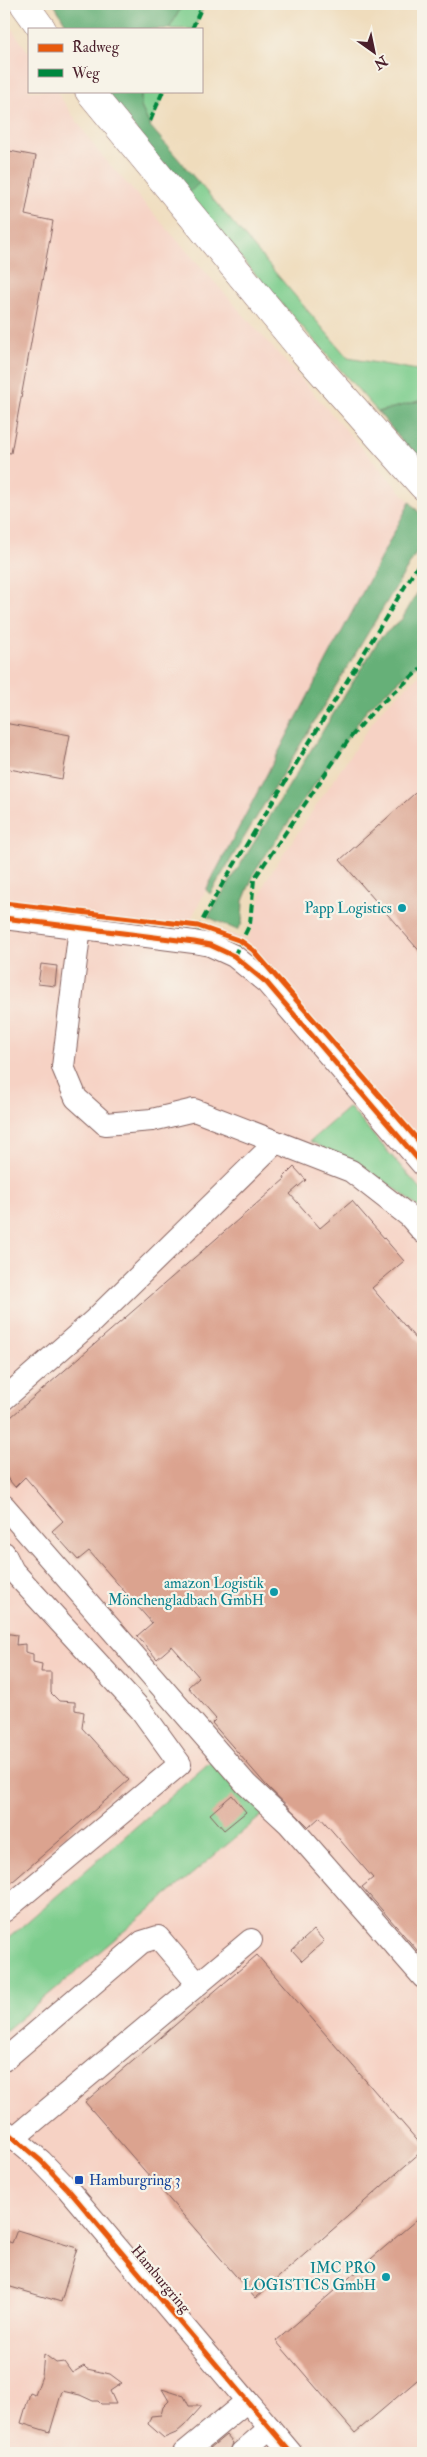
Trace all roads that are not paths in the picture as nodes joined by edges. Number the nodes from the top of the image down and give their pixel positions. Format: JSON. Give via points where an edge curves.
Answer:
{"nodes":[{"id":1,"x":24,"y":4,"type":"edge"},
{"id":2,"x":41,"y":28,"type":"edge"},
{"id":3,"x":90,"y":92,"type":"edge"},
{"id":4,"x":423,"y":486,"type":"edge"},
{"id":5,"x":4,"y":918,"type":"edge"},
{"id":6,"x":80,"y":927,"type":"junction"},
{"id":7,"x":276,"y":1142,"type":"junction"},
{"id":8,"x":423,"y":1165,"type":"edge"},
{"id":9,"x":423,"y":1232,"type":"edge"},
{"id":10,"x":4,"y":1399,"type":"edge"},
{"id":11,"x":4,"y":1506,"type":"edge"},
{"id":12,"x":4,"y":1553,"type":"edge"},
{"id":13,"x":4,"y":1911,"type":"edge"},
{"id":14,"x":251,"y":1940,"type":"dead end"},
{"id":15,"x":423,"y":1977,"type":"edge"},
{"id":16,"x":198,"y":1984,"type":"junction"},
{"id":17,"x":4,"y":2060,"type":"edge"},
{"id":18,"x":9,"y":2134,"type":"edge"},
{"id":19,"x":247,"y":2401,"type":"junction"},
{"id":20,"x":270,"y":2428,"type":"junction"},
{"id":21,"x":242,"y":2452,"type":"edge"},
{"id":22,"x":184,"y":2453,"type":"edge"},
{"id":23,"x":291,"y":2453,"type":"edge"}],
"edges":[{"from":1,"to":2,"type":"main road"},
{"from":3,"to":4,"type":"main road","via":[[304,352]]},
{"from":5,"to":6,"type":"street"},
{"from":6,"to":7,"type":"street","via":[[63,1067],[76,1098],[104,1124],[152,1120],[194,1110]]},
{"from":6,"to":8,"type":"street","via":[[194,942],[234,956],[267,983]]},
{"from":7,"to":9,"type":"street","via":[[351,1171],[410,1216]]},
{"from":7,"to":10,"type":"street","via":[[93,1321]]},
{"from":11,"to":15,"type":"street","via":[[246,1784],[289,1824]]},
{"from":12,"to":13,"type":"street","via":[[14,1571],[141,1710],[180,1764]]},
{"from":14,"to":16,"type":"street"},
{"from":16,"to":17,"type":"street","via":[[158,1937],[152,1937],[142,1942]]},
{"from":16,"to":18,"type":"street"},
{"from":18,"to":19,"type":"street","name":"Hamburgring","via":[[42,2161],[67,2188]]},
{"from":19,"to":20,"type":"street","name":"Hamburgring"},
{"from":19,"to":22,"type":"street"},
{"from":20,"to":21,"type":"street"},
{"from":20,"to":23,"type":"street","name":"Hamburgring"}]}
